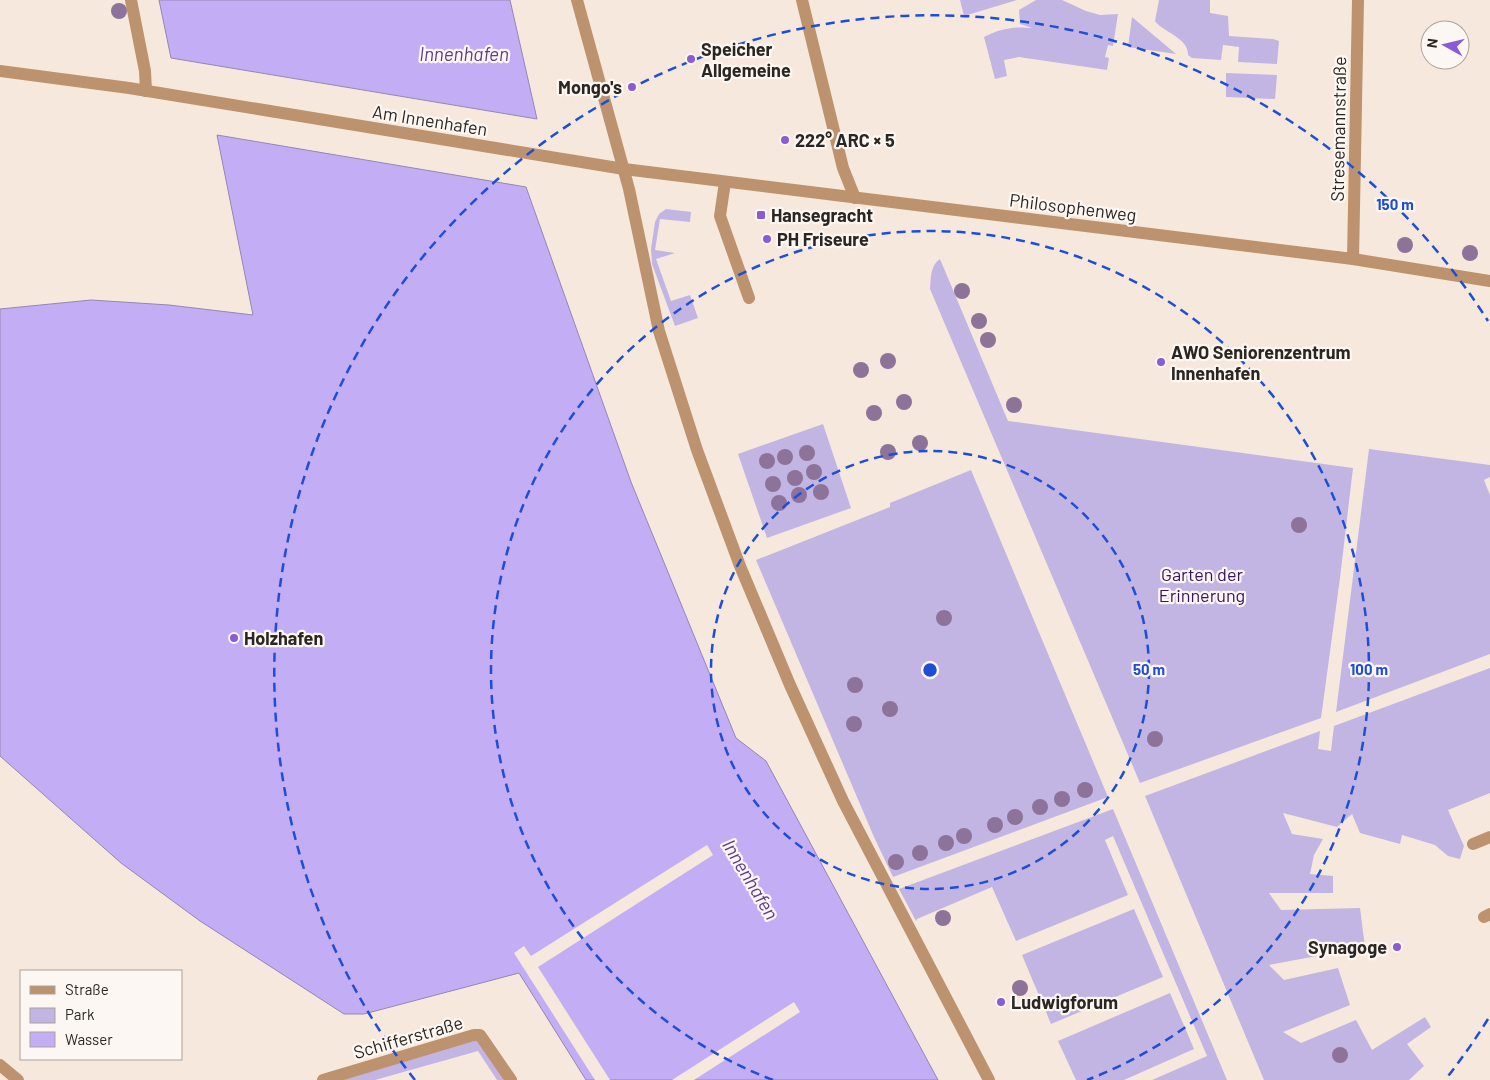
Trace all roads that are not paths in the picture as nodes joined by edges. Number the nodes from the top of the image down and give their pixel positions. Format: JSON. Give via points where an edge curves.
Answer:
{"nodes":[{"id":1,"x":131,"y":0,"type":"edge"},
{"id":2,"x":577,"y":0,"type":"edge"},
{"id":3,"x":802,"y":0,"type":"edge"},
{"id":4,"x":1358,"y":0,"type":"edge"},
{"id":5,"x":0,"y":71,"type":"edge"},
{"id":6,"x":146,"y":91,"type":"junction"},
{"id":7,"x":624,"y":169,"type":"junction"},
{"id":8,"x":725,"y":182,"type":"junction"},
{"id":9,"x":855,"y":198,"type":"junction"},
{"id":10,"x":1353,"y":259,"type":"junction"},
{"id":11,"x":1490,"y":281,"type":"edge"},
{"id":12,"x":748,"y":298,"type":"dead end"},
{"id":13,"x":1490,"y":837,"type":"edge"},
{"id":14,"x":1473,"y":844,"type":"dead end"},
{"id":15,"x":0,"y":1065,"type":"edge"},
{"id":16,"x":18,"y":1080,"type":"edge"},
{"id":17,"x":323,"y":1080,"type":"edge"},
{"id":18,"x":511,"y":1080,"type":"edge"},
{"id":19,"x":989,"y":1080,"type":"edge"}],
"edges":[{"from":1,"to":6,"type":"street"},
{"from":2,"to":7,"type":"street"},
{"from":3,"to":9,"type":"street","via":[[843,168]]},
{"from":4,"to":10,"type":"street","name":"Stresemannstraße"},
{"from":5,"to":6,"type":"street","name":"Am Innenhafen"},
{"from":6,"to":7,"type":"street","name":"Am Innenhafen"},
{"from":7,"to":8,"type":"street","name":"Am Innenhafen"},
{"from":7,"to":19,"type":"street","via":[[659,331],[697,450],[740,566],[843,800]]},
{"from":8,"to":9,"type":"street","name":"Am Innenhafen"},
{"from":8,"to":12,"type":"street","via":[[720,216]]},
{"from":9,"to":10,"type":"street","name":"Philosophenweg"},
{"from":10,"to":11,"type":"street","name":"Philosophenweg"},
{"from":13,"to":14,"type":"street"},
{"from":15,"to":16,"type":"street"},
{"from":17,"to":18,"type":"street","name":"Schifferstraße","via":[[474,1035],[480,1035]]}]}
